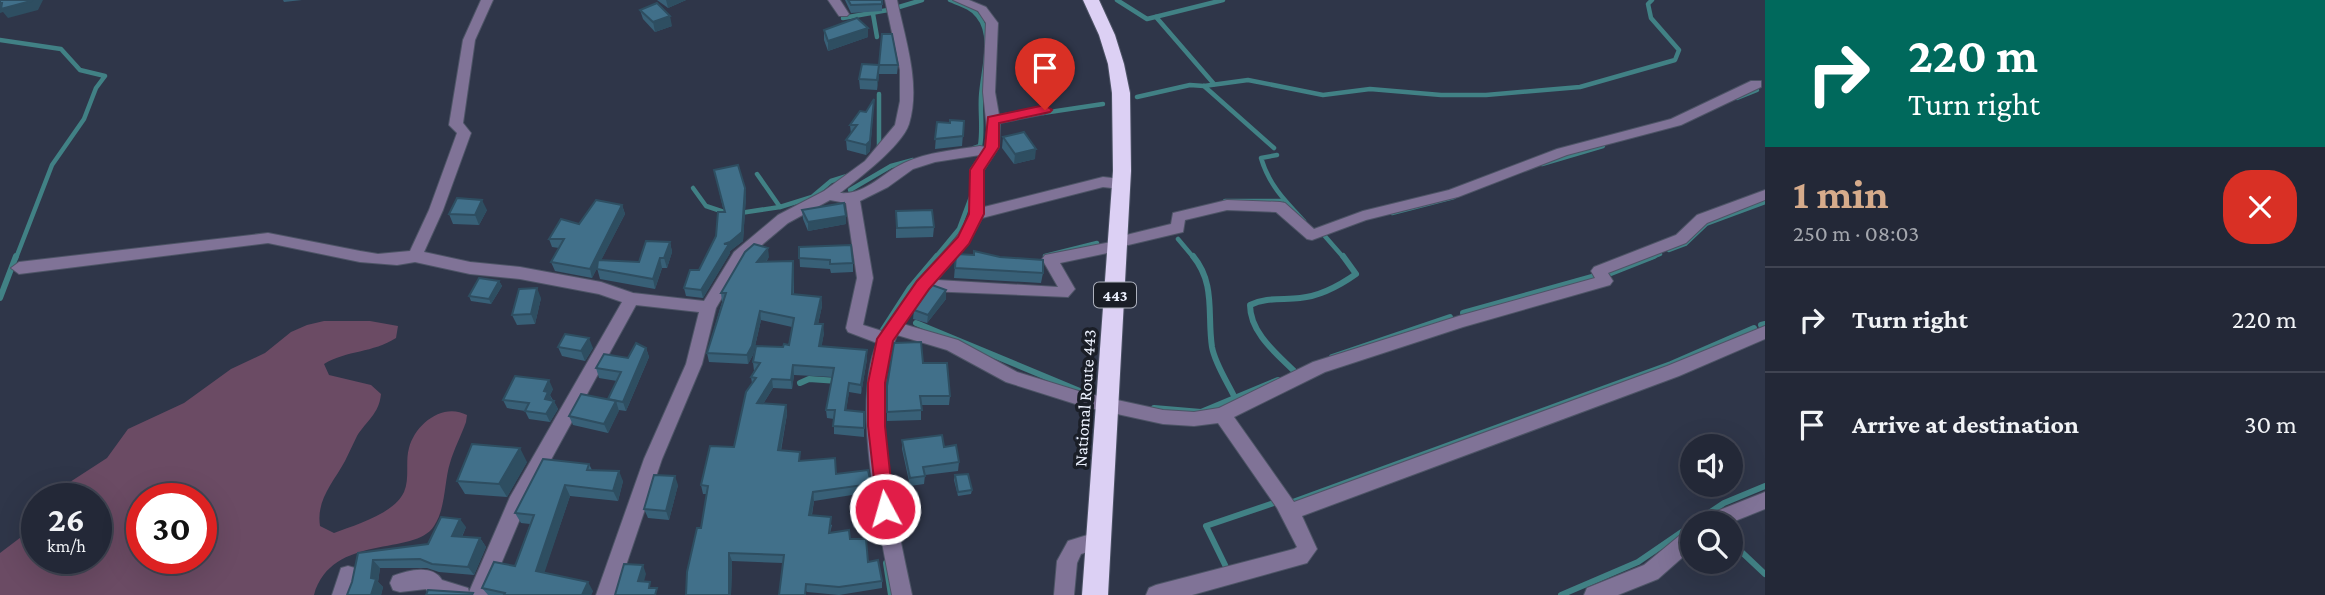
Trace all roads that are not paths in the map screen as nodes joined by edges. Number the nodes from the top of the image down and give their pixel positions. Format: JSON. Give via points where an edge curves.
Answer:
{"nodes":[{"id":1,"x":487,"y":0,"type":"edge"},
{"id":2,"x":834,"y":0,"type":"edge"},
{"id":3,"x":891,"y":0,"type":"edge"},
{"id":4,"x":959,"y":0,"type":"edge"},
{"id":5,"x":1091,"y":0,"type":"edge"},
{"id":6,"x":843,"y":14,"type":"dead end"},
{"id":7,"x":1756,"y":84,"type":"dead end"},
{"id":8,"x":1045,"y":110,"type":"dead end"},
{"id":9,"x":992,"y":120,"type":"junction"},
{"id":10,"x":986,"y":153,"type":"junction"},
{"id":11,"x":1121,"y":184,"type":"junction"},
{"id":12,"x":829,"y":194,"type":"junction"},
{"id":13,"x":1765,"y":195,"type":"edge"},
{"id":14,"x":852,"y":198,"type":"junction"},
{"id":15,"x":977,"y":214,"type":"junction"},
{"id":16,"x":1117,"y":244,"type":"junction"},
{"id":17,"x":415,"y":256,"type":"junction"},
{"id":18,"x":19,"y":268,"type":"dead end"},
{"id":19,"x":923,"y":285,"type":"junction"},
{"id":20,"x":632,"y":299,"type":"junction"},
{"id":21,"x":708,"y":307,"type":"junction"},
{"id":22,"x":1765,"y":332,"type":"edge"},
{"id":23,"x":888,"y":333,"type":"junction"},
{"id":24,"x":1108,"y":406,"type":"junction"},
{"id":25,"x":1222,"y":415,"type":"junction"},
{"id":26,"x":1765,"y":500,"type":"edge"},
{"id":27,"x":1738,"y":511,"type":"edge"},
{"id":28,"x":1289,"y":512,"type":"junction"},
{"id":29,"x":1097,"y":541,"type":"junction"},
{"id":30,"x":1680,"y":547,"type":"edge"},
{"id":31,"x":348,"y":575,"type":"dead end"},
{"id":32,"x":400,"y":583,"type":"dead end"},
{"id":33,"x":433,"y":591,"type":"edge"},
{"id":34,"x":342,"y":595,"type":"edge"},
{"id":35,"x":461,"y":595,"type":"edge"},
{"id":36,"x":478,"y":595,"type":"edge"},
{"id":37,"x":606,"y":595,"type":"edge"},
{"id":38,"x":902,"y":595,"type":"edge"},
{"id":39,"x":1064,"y":595,"type":"edge"},
{"id":40,"x":1095,"y":595,"type":"edge"},
{"id":41,"x":1156,"y":595,"type":"edge"},
{"id":42,"x":1594,"y":595,"type":"edge"}],
"edges":[{"from":1,"to":17,"type":"street","via":[[469,40],[465,62],[456,125],[464,133]]},
{"from":2,"to":6,"type":"street"},
{"from":3,"to":12,"type":"street","via":[[906,70],[902,126],[870,164]]},
{"from":4,"to":9,"type":"street","via":[[982,9],[992,23]]},
{"from":5,"to":11,"type":"highway","name":"National Route 443","number":"443","via":[[1107,35],[1121,93]]},
{"from":7,"to":16,"type":"street","via":[[1676,122],[1562,152],[1453,194],[1363,216],[1312,235],[1280,207],[1227,205],[1178,217],[1178,228],[1169,232]]},
{"from":8,"to":9,"type":"street"},
{"from":9,"to":10,"type":"street","via":[[992,147]]},
{"from":10,"to":14,"type":"street","via":[[980,150],[908,166]]},
{"from":10,"to":15,"type":"street","via":[[977,170]]},
{"from":11,"to":15,"type":"street","via":[[1103,182]]},
{"from":11,"to":16,"type":"highway","name":"National Route 443","number":"443"},
{"from":12,"to":14,"type":"street"},
{"from":12,"to":21,"type":"street","via":[[783,219],[739,256]]},
{"from":13,"to":25,"type":"street","via":[[1702,219],[1681,239],[1599,271],[1605,281],[1319,367]]},
{"from":14,"to":23,"type":"street","via":[[865,278],[854,328]]},
{"from":15,"to":19,"type":"street","via":[[963,240]]},
{"from":16,"to":19,"type":"street","via":[[1051,260],[1067,289],[1062,293]]},
{"from":16,"to":24,"type":"highway","name":"National Route 443","number":"443"},
{"from":17,"to":18,"type":"street","via":[[377,259],[293,240],[268,239]]},
{"from":17,"to":20,"type":"street","via":[[600,288]]},
{"from":19,"to":23,"type":"street"},
{"from":20,"to":21,"type":"street"},
{"from":20,"to":36,"type":"street","via":[[517,503]]},
{"from":21,"to":37,"type":"street","via":[[694,364],[653,458]]},
{"from":22,"to":28,"type":"street","via":[[1673,371]]},
{"from":23,"to":24,"type":"street","via":[[952,345],[1012,377]]},
{"from":23,"to":38,"type":"street","via":[[877,383],[876,426],[885,509]]},
{"from":24,"to":25,"type":"street","via":[[1163,417]]},
{"from":24,"to":29,"type":"highway","name":"National Route 443","number":"443"},
{"from":25,"to":28,"type":"street"},
{"from":26,"to":27,"type":"street"},
{"from":28,"to":41,"type":"street","via":[[1306,539],[1307,549],[1300,557]]},
{"from":29,"to":39,"type":"street","via":[[1075,547],[1067,561]]},
{"from":29,"to":40,"type":"highway","name":"National Route 443","number":"443"},
{"from":30,"to":42,"type":"street","via":[[1651,572]]},
{"from":31,"to":34,"type":"street"},
{"from":32,"to":33,"type":"street","via":[[431,579]]},
{"from":33,"to":35,"type":"street"}]}
